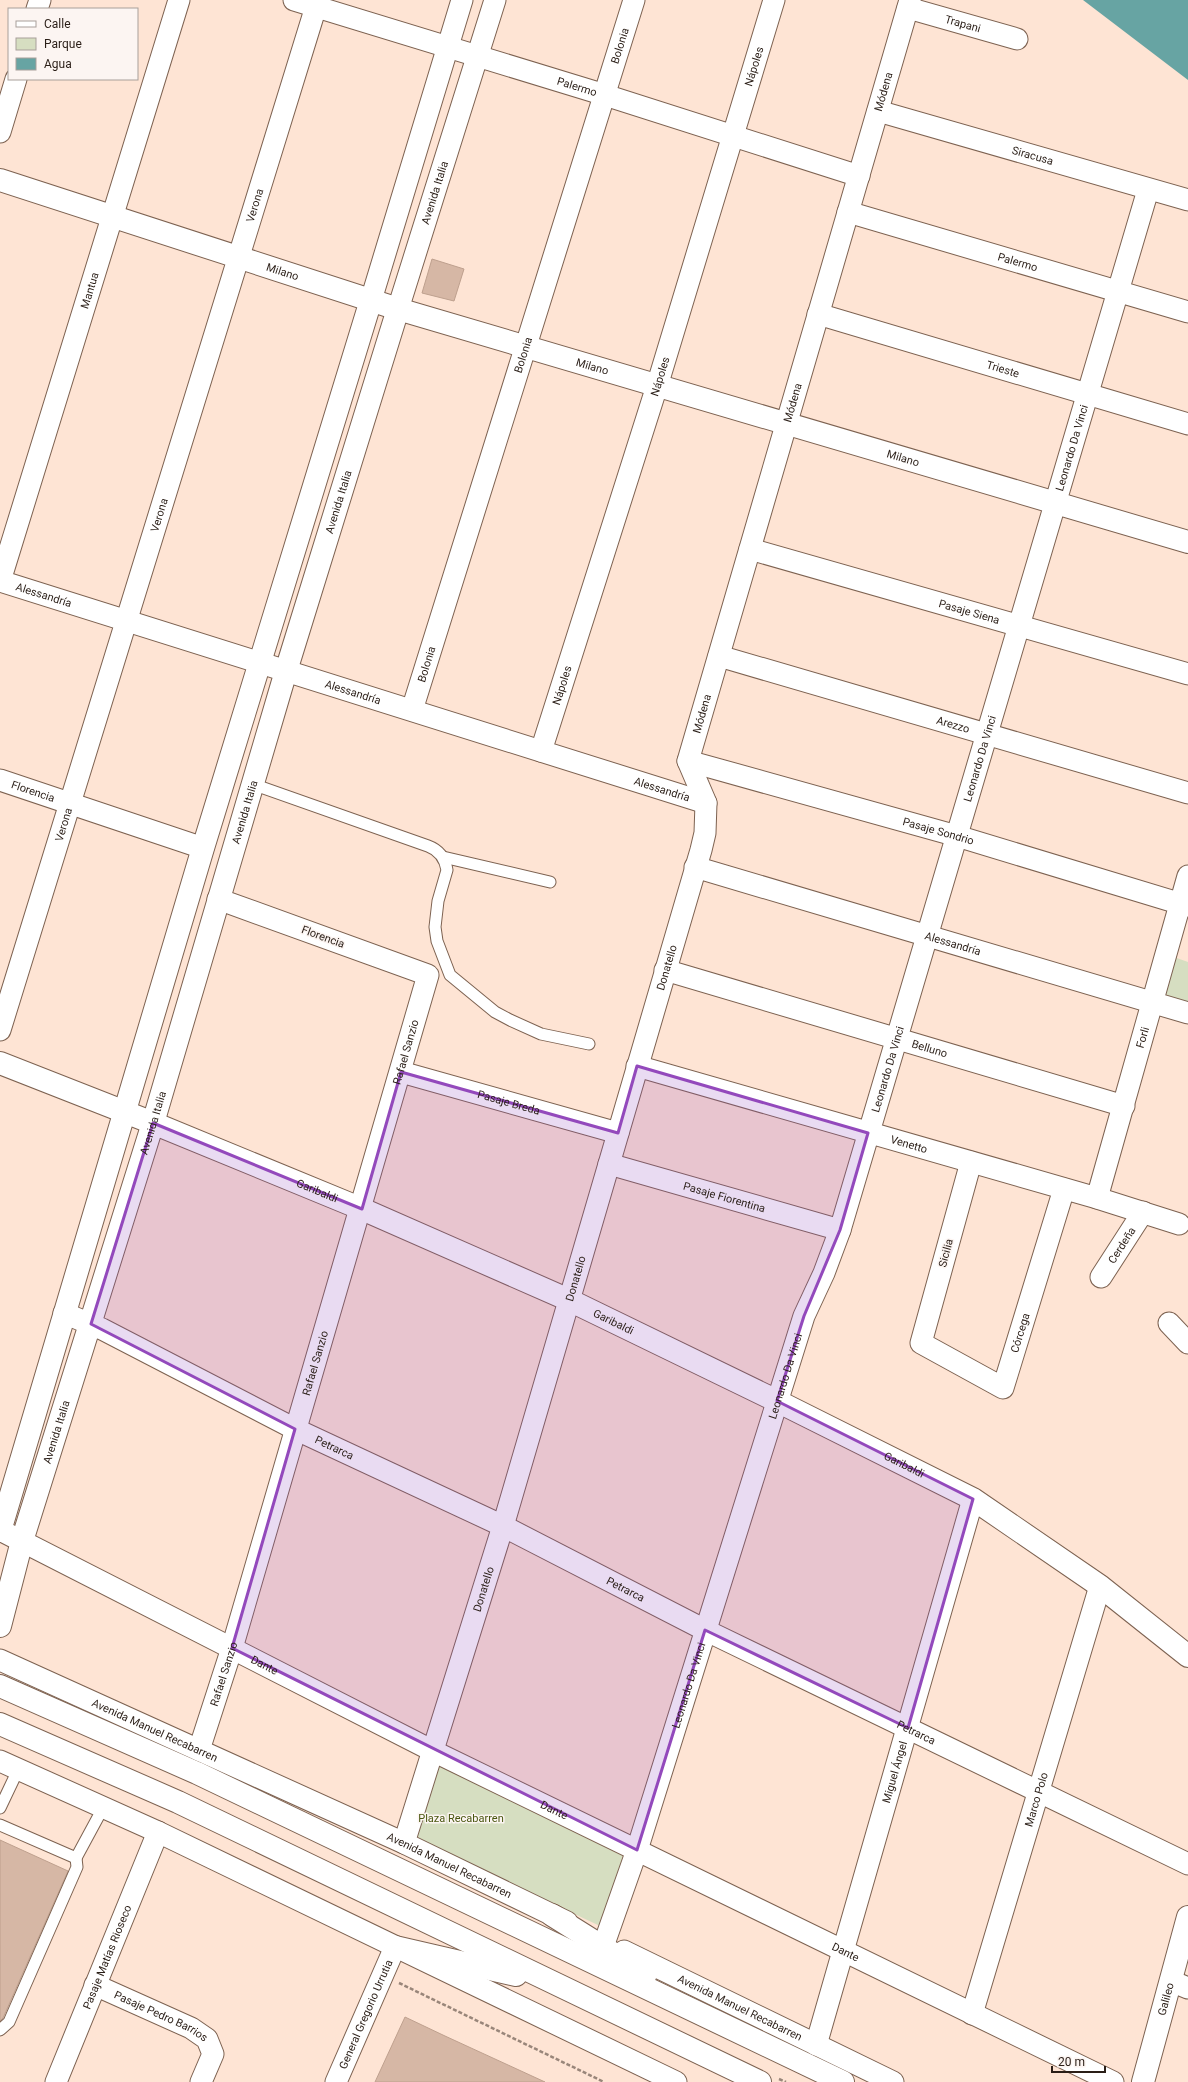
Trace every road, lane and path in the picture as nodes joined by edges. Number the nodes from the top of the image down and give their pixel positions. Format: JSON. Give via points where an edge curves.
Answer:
{"nodes":[{"id":1,"x":178,"y":0,"type":"edge"},
{"id":2,"x":294,"y":0,"type":"edge"},
{"id":3,"x":462,"y":0,"type":"edge"},
{"id":4,"x":495,"y":0,"type":"edge"},
{"id":5,"x":634,"y":0,"type":"edge"},
{"id":6,"x":774,"y":0,"type":"edge"},
{"id":7,"x":317,"y":4,"type":"edge"},
{"id":8,"x":909,"y":4,"type":"edge"},
{"id":9,"x":1017,"y":39,"type":"dead end"},
{"id":10,"x":448,"y":47,"type":"junction"},
{"id":11,"x":478,"y":56,"type":"junction"},
{"id":12,"x":16,"y":80,"type":"edge"},
{"id":13,"x":605,"y":95,"type":"junction"},
{"id":14,"x":878,"y":111,"type":"junction"},
{"id":15,"x":0,"y":132,"type":"edge"},
{"id":16,"x":732,"y":137,"type":"junction"},
{"id":17,"x":859,"y":176,"type":"junction"},
{"id":18,"x":0,"y":180,"type":"edge"},
{"id":19,"x":1148,"y":190,"type":"junction"},
{"id":20,"x":1188,"y":200,"type":"edge"},
{"id":21,"x":848,"y":212,"type":"junction"},
{"id":22,"x":112,"y":216,"type":"junction"},
{"id":23,"x":239,"y":258,"type":"junction"},
{"id":24,"x":1118,"y":291,"type":"junction"},
{"id":25,"x":370,"y":300,"type":"junction"},
{"id":26,"x":398,"y":309,"type":"junction"},
{"id":27,"x":1188,"y":312,"type":"edge"},
{"id":28,"x":818,"y":314,"type":"junction"},
{"id":29,"x":527,"y":347,"type":"junction"},
{"id":30,"x":657,"y":386,"type":"junction"},
{"id":31,"x":1087,"y":394,"type":"junction"},
{"id":32,"x":786,"y":424,"type":"junction"},
{"id":33,"x":1188,"y":424,"type":"edge"},
{"id":34,"x":1055,"y":503,"type":"junction"},
{"id":35,"x":1188,"y":542,"type":"edge"},
{"id":36,"x":750,"y":549,"type":"junction"},
{"id":37,"x":0,"y":581,"type":"edge"},
{"id":38,"x":126,"y":620,"type":"junction"},
{"id":39,"x":1019,"y":626,"type":"junction"},
{"id":40,"x":719,"y":656,"type":"junction"},
{"id":41,"x":260,"y":662,"type":"junction"},
{"id":42,"x":286,"y":671,"type":"junction"},
{"id":43,"x":1188,"y":674,"type":"edge"},
{"id":44,"x":412,"y":710,"type":"junction"},
{"id":45,"x":987,"y":734,"type":"junction"},
{"id":46,"x":540,"y":750,"type":"junction"},
{"id":47,"x":688,"y":761,"type":"junction"},
{"id":48,"x":0,"y":780,"type":"edge"},
{"id":49,"x":252,"y":784,"type":"junction"},
{"id":50,"x":1188,"y":792,"type":"edge"},
{"id":51,"x":706,"y":802,"type":"junction"},
{"id":52,"x":70,"y":804,"type":"junction"},
{"id":53,"x":956,"y":836,"type":"junction"},
{"id":54,"x":203,"y":848,"type":"junction"},
{"id":55,"x":443,"y":857,"type":"junction"},
{"id":56,"x":695,"y":867,"type":"junction"},
{"id":57,"x":1188,"y":876,"type":"edge"},
{"id":58,"x":550,"y":882,"type":"dead end"},
{"id":59,"x":218,"y":900,"type":"junction"},
{"id":60,"x":1184,"y":904,"type":"edge"},
{"id":61,"x":927,"y":936,"type":"junction"},
{"id":62,"x":665,"y":970,"type":"junction"},
{"id":63,"x":428,"y":975,"type":"joint"},
{"id":64,"x":1152,"y":1003,"type":"junction"},
{"id":65,"x":1188,"y":1014,"type":"edge"},
{"id":66,"x":0,"y":1030,"type":"edge"},
{"id":67,"x":896,"y":1040,"type":"junction"},
{"id":68,"x":589,"y":1044,"type":"dead end"},
{"id":69,"x":0,"y":1063,"type":"edge"},
{"id":70,"x":637,"y":1066,"type":"junction"},
{"id":71,"x":401,"y":1072,"type":"junction"},
{"id":72,"x":1124,"y":1106,"type":"junction"},
{"id":73,"x":124,"y":1112,"type":"junction"},
{"id":74,"x":153,"y":1123,"type":"junction"},
{"id":75,"x":618,"y":1133,"type":"junction"},
{"id":76,"x":868,"y":1133,"type":"junction"},
{"id":77,"x":970,"y":1162,"type":"junction"},
{"id":78,"x":609,"y":1164,"type":"junction"},
{"id":79,"x":1064,"y":1189,"type":"junction"},
{"id":80,"x":1097,"y":1198,"type":"junction"},
{"id":81,"x":362,"y":1209,"type":"junction"},
{"id":82,"x":1143,"y":1212,"type":"junction"},
{"id":83,"x":1179,"y":1224,"type":"dead end"},
{"id":84,"x":840,"y":1230,"type":"junction"},
{"id":85,"x":1102,"y":1277,"type":"dead end"},
{"id":86,"x":569,"y":1300,"type":"junction"},
{"id":87,"x":64,"y":1313,"type":"junction"},
{"id":88,"x":1169,"y":1323,"type":"dead end"},
{"id":89,"x":91,"y":1324,"type":"junction"},
{"id":90,"x":1188,"y":1343,"type":"edge"},
{"id":91,"x":921,"y":1344,"type":"joint"},
{"id":92,"x":777,"y":1401,"type":"junction"},
{"id":93,"x":295,"y":1429,"type":"junction"},
{"id":94,"x":973,"y":1499,"type":"junction"},
{"id":95,"x":503,"y":1526,"type":"junction"},
{"id":96,"x":0,"y":1530,"type":"edge"},
{"id":97,"x":22,"y":1540,"type":"junction"},
{"id":98,"x":1100,"y":1586,"type":"junction"},
{"id":99,"x":0,"y":1626,"type":"edge"},
{"id":100,"x":705,"y":1630,"type":"junction"},
{"id":101,"x":232,"y":1648,"type":"junction"},
{"id":102,"x":1188,"y":1656,"type":"edge"},
{"id":103,"x":0,"y":1660,"type":"edge"},
{"id":104,"x":0,"y":1686,"type":"edge"},
{"id":105,"x":0,"y":1724,"type":"edge"},
{"id":106,"x":908,"y":1728,"type":"junction"},
{"id":107,"x":199,"y":1750,"type":"junction"},
{"id":108,"x":433,"y":1751,"type":"junction"},
{"id":109,"x":9,"y":1765,"type":"edge"},
{"id":110,"x":1038,"y":1792,"type":"junction"},
{"id":111,"x":0,"y":1808,"type":"edge"},
{"id":112,"x":103,"y":1808,"type":"junction"},
{"id":113,"x":0,"y":1824,"type":"edge"},
{"id":114,"x":158,"y":1832,"type":"junction"},
{"id":115,"x":404,"y":1843,"type":"junction"},
{"id":116,"x":637,"y":1850,"type":"junction"},
{"id":117,"x":76,"y":1858,"type":"junction"},
{"id":118,"x":1188,"y":1864,"type":"edge"},
{"id":119,"x":552,"y":1915,"type":"junction"},
{"id":120,"x":1188,"y":1917,"type":"edge"},
{"id":121,"x":605,"y":1941,"type":"junction"},
{"id":122,"x":394,"y":1947,"type":"junction"},
{"id":123,"x":843,"y":1951,"type":"junction"},
{"id":124,"x":1179,"y":1984,"type":"edge"},
{"id":125,"x":95,"y":1985,"type":"junction"},
{"id":126,"x":556,"y":1985,"type":"junction"},
{"id":127,"x":972,"y":2014,"type":"junction"},
{"id":128,"x":729,"y":2028,"type":"junction"},
{"id":129,"x":0,"y":2030,"type":"edge"},
{"id":130,"x":816,"y":2045,"type":"junction"},
{"id":131,"x":56,"y":2082,"type":"edge"},
{"id":132,"x":201,"y":2082,"type":"edge"},
{"id":133,"x":336,"y":2082,"type":"edge"},
{"id":134,"x":676,"y":2082,"type":"edge"},
{"id":135,"x":760,"y":2082,"type":"edge"},
{"id":136,"x":843,"y":2082,"type":"edge"},
{"id":137,"x":893,"y":2082,"type":"edge"},
{"id":138,"x":1112,"y":2082,"type":"edge"},
{"id":139,"x":1143,"y":2082,"type":"edge"}],
"edges":[{"from":1,"to":22,"type":"street","name":"Mantua"},
{"from":2,"to":7,"type":"street","name":"Palermo"},
{"from":3,"to":10,"type":"street"},
{"from":4,"to":11,"type":"street","name":"Avenida Italia"},
{"from":5,"to":13,"type":"street","name":"Bolonia"},
{"from":6,"to":16,"type":"street","name":"Nápoles"},
{"from":7,"to":10,"type":"street","name":"Palermo"},
{"from":7,"to":23,"type":"street","name":"Verona"},
{"from":8,"to":9,"type":"street","name":"Trapani"},
{"from":8,"to":14,"type":"street","name":"Módena"},
{"from":10,"to":11,"type":"street","name":"Palermo"},
{"from":10,"to":25,"type":"street"},
{"from":11,"to":13,"type":"street","name":"Palermo"},
{"from":11,"to":26,"type":"street","name":"Avenida Italia"},
{"from":12,"to":15,"type":"street"},
{"from":13,"to":16,"type":"street","name":"Palermo"},
{"from":13,"to":29,"type":"street","name":"Bolonia"},
{"from":14,"to":17,"type":"street","name":"Módena"},
{"from":14,"to":19,"type":"street","name":"Siracusa"},
{"from":16,"to":17,"type":"street","name":"Palermo"},
{"from":16,"to":30,"type":"street","name":"Nápoles"},
{"from":17,"to":21,"type":"street","name":"Módena"},
{"from":18,"to":22,"type":"street","name":"Milano"},
{"from":19,"to":20,"type":"street","name":"Siracusa"},
{"from":19,"to":24,"type":"street","name":"Leonardo Da Vinci"},
{"from":21,"to":24,"type":"street","name":"Palermo"},
{"from":21,"to":28,"type":"street","name":"Módena"},
{"from":22,"to":23,"type":"street","name":"Milano"},
{"from":22,"to":37,"type":"street","name":"Mantua"},
{"from":23,"to":25,"type":"street","name":"Milano"},
{"from":23,"to":38,"type":"street","name":"Verona"},
{"from":24,"to":27,"type":"street","name":"Palermo"},
{"from":24,"to":31,"type":"street","name":"Leonardo Da Vinci"},
{"from":25,"to":26,"type":"street","name":"Milano"},
{"from":25,"to":41,"type":"street"},
{"from":26,"to":29,"type":"street","name":"Milano"},
{"from":26,"to":42,"type":"street","name":"Avenida Italia"},
{"from":28,"to":31,"type":"street","name":"Trieste"},
{"from":28,"to":32,"type":"street","name":"Módena"},
{"from":29,"to":30,"type":"street","name":"Milano"},
{"from":29,"to":44,"type":"street","name":"Bolonia"},
{"from":30,"to":32,"type":"street","name":"Milano"},
{"from":30,"to":46,"type":"street","name":"Nápoles"},
{"from":31,"to":33,"type":"street","name":"Trieste"},
{"from":31,"to":34,"type":"street","name":"Leonardo Da Vinci"},
{"from":32,"to":34,"type":"street","name":"Milano"},
{"from":32,"to":36,"type":"street","name":"Módena"},
{"from":34,"to":35,"type":"street","name":"Milano"},
{"from":34,"to":39,"type":"street","name":"Leonardo Da Vinci"},
{"from":36,"to":39,"type":"street","name":"Pasaje Siena"},
{"from":36,"to":40,"type":"street","name":"Módena"},
{"from":37,"to":38,"type":"street","name":"Alessandría"},
{"from":38,"to":41,"type":"street","name":"Alessandría"},
{"from":38,"to":52,"type":"street","name":"Verona"},
{"from":39,"to":43,"type":"street","name":"Pasaje Siena"},
{"from":39,"to":45,"type":"street","name":"Leonardo Da Vinci"},
{"from":40,"to":45,"type":"street","name":"Arezzo"},
{"from":40,"to":47,"type":"street","name":"Módena"},
{"from":41,"to":42,"type":"street","name":"Alessandría"},
{"from":41,"to":54,"type":"street"},
{"from":42,"to":44,"type":"street","name":"Alessandría"},
{"from":42,"to":49,"type":"street","name":"Avenida Italia"},
{"from":44,"to":46,"type":"street","name":"Alessandría"},
{"from":45,"to":50,"type":"street","name":"Arezzo"},
{"from":45,"to":53,"type":"street","name":"Leonardo Da Vinci"},
{"from":46,"to":51,"type":"street","name":"Alessandría"},
{"from":47,"to":51,"type":"street"},
{"from":47,"to":53,"type":"street","name":"Pasaje Sondrio"},
{"from":48,"to":52,"type":"street","name":"Florencia"},
{"from":49,"to":55,"type":"lane","via":[[428,846]]},
{"from":49,"to":59,"type":"street","name":"Avenida Italia"},
{"from":51,"to":56,"type":"street","name":"Donatello","via":[[705,833]]},
{"from":52,"to":54,"type":"street","name":"Florencia"},
{"from":52,"to":66,"type":"street","name":"Verona"},
{"from":53,"to":60,"type":"street","name":"Pasaje Sondrio"},
{"from":53,"to":61,"type":"street","name":"Leonardo Da Vinci"},
{"from":54,"to":73,"type":"street"},
{"from":55,"to":58,"type":"lane"},
{"from":55,"to":68,"type":"lane","via":[[447,870],[438,901],[436,927],[437,941],[450,975],[495,1012],[510,1020],[542,1034]]},
{"from":56,"to":61,"type":"street","name":"Alessandría"},
{"from":56,"to":62,"type":"street","name":"Donatello"},
{"from":57,"to":60,"type":"street","name":"Forli"},
{"from":59,"to":63,"type":"street","name":"Florencia"},
{"from":59,"to":74,"type":"street","name":"Avenida Italia"},
{"from":60,"to":64,"type":"street","name":"Forli"},
{"from":61,"to":64,"type":"street","name":"Alessandría"},
{"from":61,"to":67,"type":"street","name":"Leonardo Da Vinci"},
{"from":62,"to":67,"type":"street","name":"Belluno"},
{"from":62,"to":70,"type":"street","name":"Donatello"},
{"from":63,"to":71,"type":"street","name":"Rafael Sanzio"},
{"from":64,"to":65,"type":"street","name":"Alessandría"},
{"from":64,"to":72,"type":"street","name":"Forli"},
{"from":67,"to":72,"type":"street","name":"Belluno"},
{"from":67,"to":76,"type":"street","name":"Leonardo Da Vinci"},
{"from":69,"to":73,"type":"street","name":"Garibaldi"},
{"from":70,"to":75,"type":"street","name":"Donatello"},
{"from":70,"to":76,"type":"street","name":"Venetto"},
{"from":71,"to":75,"type":"street","name":"Pasaje Breda"},
{"from":71,"to":81,"type":"street","name":"Rafael Sanzio"},
{"from":72,"to":80,"type":"street","name":"Forli"},
{"from":73,"to":74,"type":"street","name":"Garibaldi"},
{"from":73,"to":87,"type":"street"},
{"from":74,"to":81,"type":"street","name":"Garibaldi"},
{"from":74,"to":89,"type":"street","name":"Avenida Italia"},
{"from":75,"to":78,"type":"street","name":"Donatello"},
{"from":76,"to":77,"type":"street","name":"Venetto"},
{"from":76,"to":84,"type":"street","name":"Leonardo Da Vinci"},
{"from":77,"to":79,"type":"street","name":"Venetto"},
{"from":77,"to":91,"type":"street","name":"Sicilia"},
{"from":78,"to":84,"type":"street","name":"Pasaje Fiorentina"},
{"from":78,"to":86,"type":"street","name":"Donatello"},
{"from":79,"to":80,"type":"street","name":"Venetto"},
{"from":79,"to":91,"type":"street","name":"Córcega","via":[[1003,1388]]},
{"from":80,"to":82,"type":"street","name":"Venetto"},
{"from":81,"to":86,"type":"street","name":"Garibaldi"},
{"from":81,"to":93,"type":"street","name":"Rafael Sanzio"},
{"from":82,"to":83,"type":"street","name":"Venetto"},
{"from":82,"to":85,"type":"street","name":"Cerdeña"},
{"from":84,"to":92,"type":"street","name":"Leonardo Da Vinci","via":[[804,1316]]},
{"from":86,"to":92,"type":"street","name":"Garibaldi"},
{"from":86,"to":95,"type":"street","name":"Donatello"},
{"from":87,"to":89,"type":"street","name":"Petrarca"},
{"from":87,"to":96,"type":"street"},
{"from":88,"to":90,"type":"street"},
{"from":89,"to":93,"type":"street","name":"Petrarca"},
{"from":89,"to":97,"type":"street","name":"Avenida Italia"},
{"from":92,"to":94,"type":"street","name":"Garibaldi"},
{"from":92,"to":100,"type":"street","name":"Leonardo Da Vinci"},
{"from":93,"to":95,"type":"street","name":"Petrarca"},
{"from":93,"to":101,"type":"street","name":"Rafael Sanzio"},
{"from":94,"to":98,"type":"street","name":"Garibaldi"},
{"from":94,"to":106,"type":"street","name":"Miguel Ángel"},
{"from":95,"to":100,"type":"street","name":"Petrarca"},
{"from":95,"to":108,"type":"street","name":"Donatello"},
{"from":96,"to":97,"type":"street","name":"Dante"},
{"from":97,"to":99,"type":"street","name":"Avenida Italia"},
{"from":97,"to":101,"type":"street","name":"Dante"},
{"from":98,"to":102,"type":"street","name":"Garibaldi"},
{"from":98,"to":110,"type":"street","name":"Marco Polo"},
{"from":100,"to":106,"type":"street","name":"Petrarca"},
{"from":100,"to":116,"type":"street","name":"Leonardo Da Vinci"},
{"from":101,"to":107,"type":"street","name":"Rafael Sanzio"},
{"from":101,"to":108,"type":"street","name":"Dante"},
{"from":103,"to":107,"type":"street","name":"Avenida Manuel Recabarren"},
{"from":104,"to":128,"type":"street","name":"Avenida Manuel Recabarren","via":[[197,1773]]},
{"from":105,"to":126,"type":"street","via":[[178,1802]]},
{"from":106,"to":110,"type":"street","name":"Petrarca"},
{"from":106,"to":123,"type":"street","name":"Miguel Ángel"},
{"from":107,"to":115,"type":"street","name":"Avenida Manuel Recabarren"},
{"from":108,"to":115,"type":"street"},
{"from":108,"to":116,"type":"street","name":"Dante"},
{"from":109,"to":111,"type":"lane"},
{"from":109,"to":112,"type":"street"},
{"from":110,"to":118,"type":"street","name":"Petrarca"},
{"from":110,"to":127,"type":"street","name":"Marco Polo"},
{"from":112,"to":114,"type":"street"},
{"from":112,"to":117,"type":"lane"},
{"from":113,"to":117,"type":"lane"},
{"from":114,"to":122,"type":"street"},
{"from":114,"to":125,"type":"street","name":"Pasaje Matías Rioseco"},
{"from":115,"to":119,"type":"street","name":"Avenida Manuel Recabarren"},
{"from":116,"to":121,"type":"street","name":"Leonardo Da Vinci"},
{"from":116,"to":123,"type":"street","name":"Dante"},
{"from":117,"to":129,"type":"lane","via":[[77,1867],[9,2022]]},
{"from":119,"to":121,"type":"street","name":"Avenida Manuel Recabarren"},
{"from":119,"to":128,"type":"street"},
{"from":120,"to":124,"type":"street","name":"Galileo"},
{"from":121,"to":130,"type":"street","name":"Avenida Manuel Recabarren"},
{"from":122,"to":126,"type":"street"},
{"from":122,"to":133,"type":"street","name":"General Gregorio Urrutia"},
{"from":122,"to":134,"type":"street"},
{"from":123,"to":127,"type":"street","name":"Dante"},
{"from":123,"to":130,"type":"street","name":"Miguel Ángel"},
{"from":124,"to":139,"type":"street","name":"Galileo"},
{"from":125,"to":131,"type":"street","name":"Pasaje Matías Rioseco"},
{"from":125,"to":132,"type":"street","name":"Pasaje Pedro Barrios","via":[[191,2028],[207,2040],[213,2054]]},
{"from":126,"to":135,"type":"street"},
{"from":127,"to":138,"type":"street","name":"Dante"},
{"from":128,"to":136,"type":"street","name":"Avenida Manuel Recabarren"},
{"from":130,"to":137,"type":"street","name":"Avenida Manuel Recabarren"}]}
